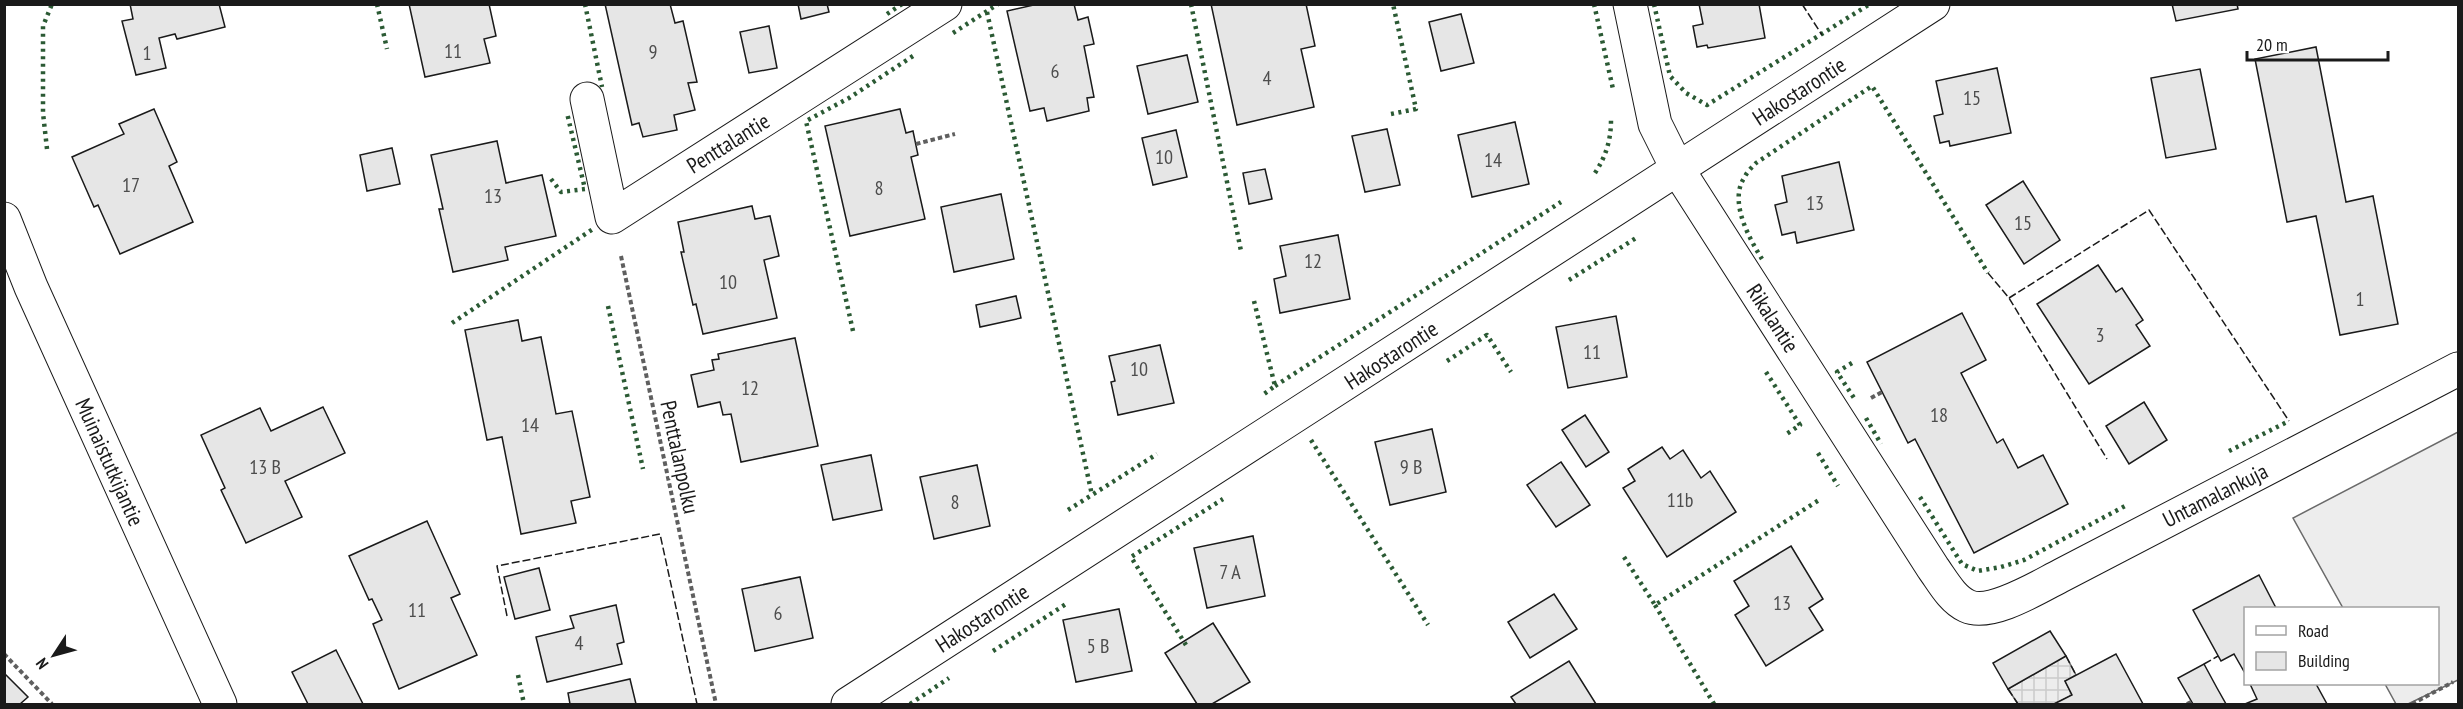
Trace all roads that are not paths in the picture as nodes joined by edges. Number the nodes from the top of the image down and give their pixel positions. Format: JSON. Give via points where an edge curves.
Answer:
{"nodes":[{"id":1,"x":945,"y":4,"type":"edge"},
{"id":2,"x":1630,"y":4,"type":"edge"},
{"id":3,"x":1933,"y":4,"type":"edge"},
{"id":4,"x":587,"y":99,"type":"dead end"},
{"id":5,"x":1678,"y":170,"type":"junction"},
{"id":6,"x":4,"y":219,"type":"edge"},
{"id":7,"x":2458,"y":369,"type":"edge"},
{"id":8,"x":1969,"y":607,"type":"joint"},
{"id":9,"x":220,"y":705,"type":"edge"},
{"id":10,"x":848,"y":705,"type":"edge"}],
"edges":[{"from":1,"to":4,"type":"street","name":"Penttalantie","via":[[612,217]]},
{"from":2,"to":5,"type":"street","name":"Rikalantie","via":[[1655,124]]},
{"from":3,"to":5,"type":"street","name":"Hakostarontie"},
{"from":5,"to":8,"type":"street","name":"Rikalantie","via":[[1949,591]]},
{"from":5,"to":10,"type":"street","name":"Hakostarontie"},
{"from":6,"to":9,"type":"street","name":"Muinaistutkijantie"},
{"from":7,"to":8,"type":"street","name":"Untamalankuja","via":[[2032,590],[1984,609]]}]}
